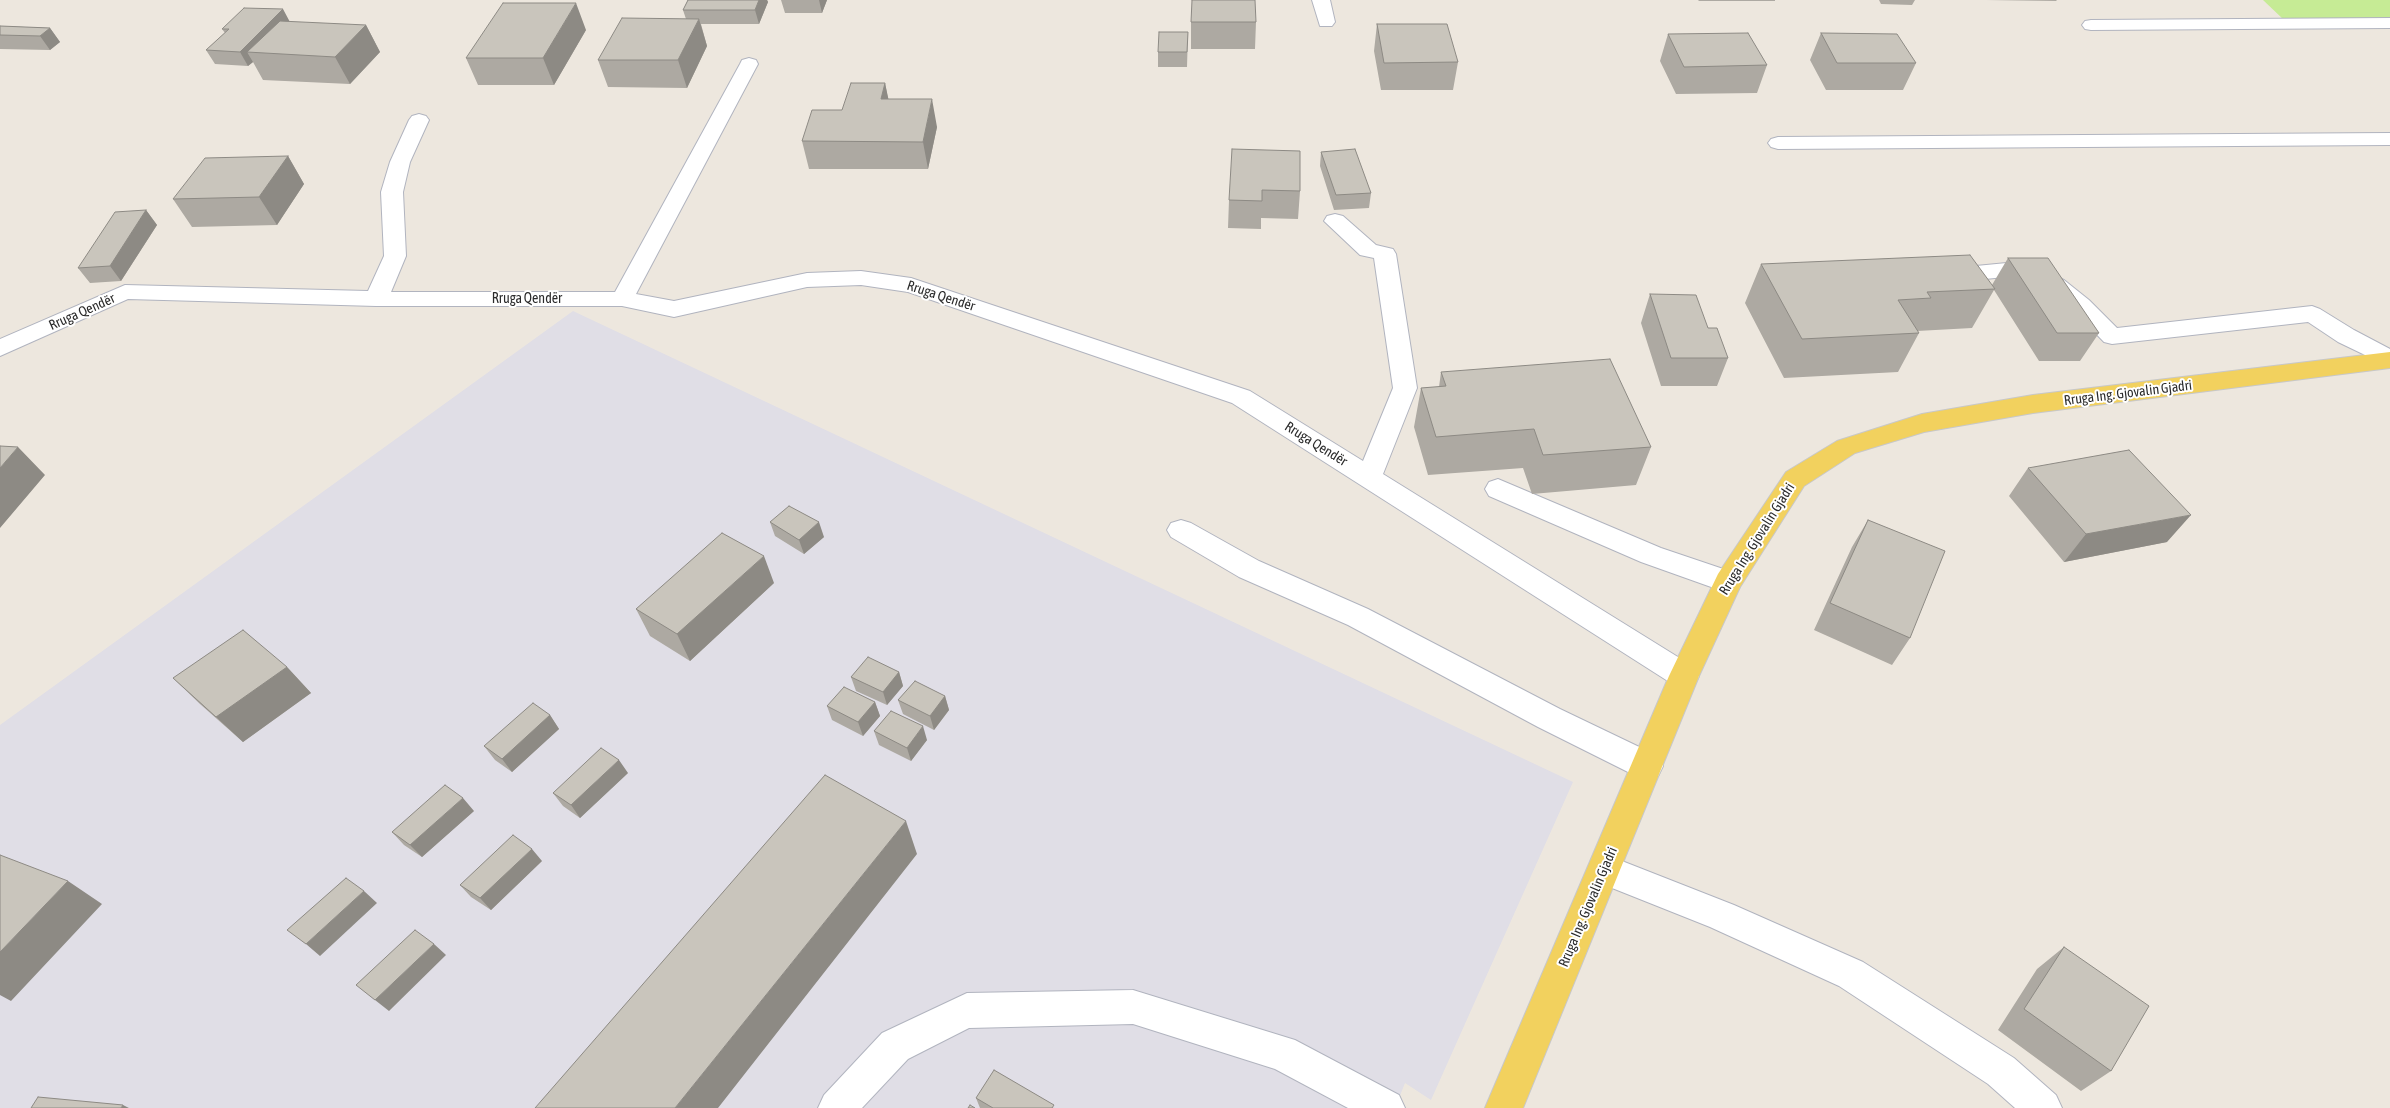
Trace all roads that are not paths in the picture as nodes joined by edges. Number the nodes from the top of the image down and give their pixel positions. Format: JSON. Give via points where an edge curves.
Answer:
{"nodes":[{"id":1,"x":1321,"y":0,"type":"edge"},
{"id":2,"x":1326,"y":22,"type":"dead end"},
{"id":3,"x":2390,"y":23,"type":"edge"},
{"id":4,"x":2091,"y":25,"type":"dead end"},
{"id":5,"x":749,"y":64,"type":"dead end"},
{"id":6,"x":418,"y":120,"type":"dead end"},
{"id":7,"x":2390,"y":139,"type":"edge"},
{"id":8,"x":1778,"y":143,"type":"dead end"},
{"id":9,"x":1335,"y":221,"type":"dead end"},
{"id":10,"x":1928,"y":278,"type":"edge"},
{"id":11,"x":376,"y":299,"type":"junction"},
{"id":12,"x":622,"y":300,"type":"junction"},
{"id":13,"x":0,"y":348,"type":"edge"},
{"id":14,"x":2390,"y":360,"type":"edge"},
{"id":15,"x":1369,"y":477,"type":"junction"},
{"id":16,"x":1498,"y":489,"type":"dead end"},
{"id":17,"x":1181,"y":530,"type":"dead end"},
{"id":18,"x":1728,"y":582,"type":"junction"},
{"id":19,"x":1684,"y":676,"type":"junction"},
{"id":20,"x":1647,"y":766,"type":"junction"},
{"id":21,"x":1604,"y":869,"type":"junction"},
{"id":22,"x":837,"y":1108,"type":"edge"},
{"id":23,"x":1386,"y":1108,"type":"edge"},
{"id":24,"x":1504,"y":1108,"type":"edge"},
{"id":25,"x":2043,"y":1108,"type":"edge"}],
"edges":[{"from":1,"to":2,"type":"street"},
{"from":3,"to":4,"type":"street"},
{"from":5,"to":12,"type":"street"},
{"from":6,"to":11,"type":"street","via":[[400,162],[392,192],[395,256]]},
{"from":7,"to":8,"type":"street"},
{"from":9,"to":15,"type":"street","via":[[1368,250],[1385,254],[1405,388]]},
{"from":10,"to":14,"type":"street","via":[[2017,269],[2056,285],[2112,336],[2312,314]]},
{"from":11,"to":12,"type":"street","name":"Rruga Qendër"},
{"from":11,"to":13,"type":"street","name":"Rruga Qendër","via":[[126,292]]},
{"from":12,"to":15,"type":"street","name":"Rruga Qendër","via":[[674,309],[807,280],[861,278],[911,285],[1241,397]]},
{"from":14,"to":18,"type":"main road","name":"Rruga Ing. Gjovalin Gjadri","via":[[2033,404],[1922,423],[1846,447],[1795,479]]},
{"from":15,"to":19,"type":"street","name":"Rruga Qendër"},
{"from":16,"to":18,"type":"street","via":[[1651,555]]},
{"from":17,"to":20,"type":"street","via":[[1249,569],[1358,617]]},
{"from":18,"to":19,"type":"main road","name":"Rruga Ing. Gjovalin Gjadri"},
{"from":19,"to":20,"type":"main road","name":"Rruga Ing. Gjovalin Gjadri"},
{"from":20,"to":21,"type":"main road","name":"Rruga Ing. Gjovalin Gjadri"},
{"from":21,"to":24,"type":"main road","name":"Rruga Ing. Gjovalin Gjadri"},
{"from":21,"to":25,"type":"street","via":[[1722,916],[1851,974],[2001,1071]]},
{"from":22,"to":23,"type":"street","via":[[895,1046],[966,1011],[1133,1006],[1282,1053]]}]}
